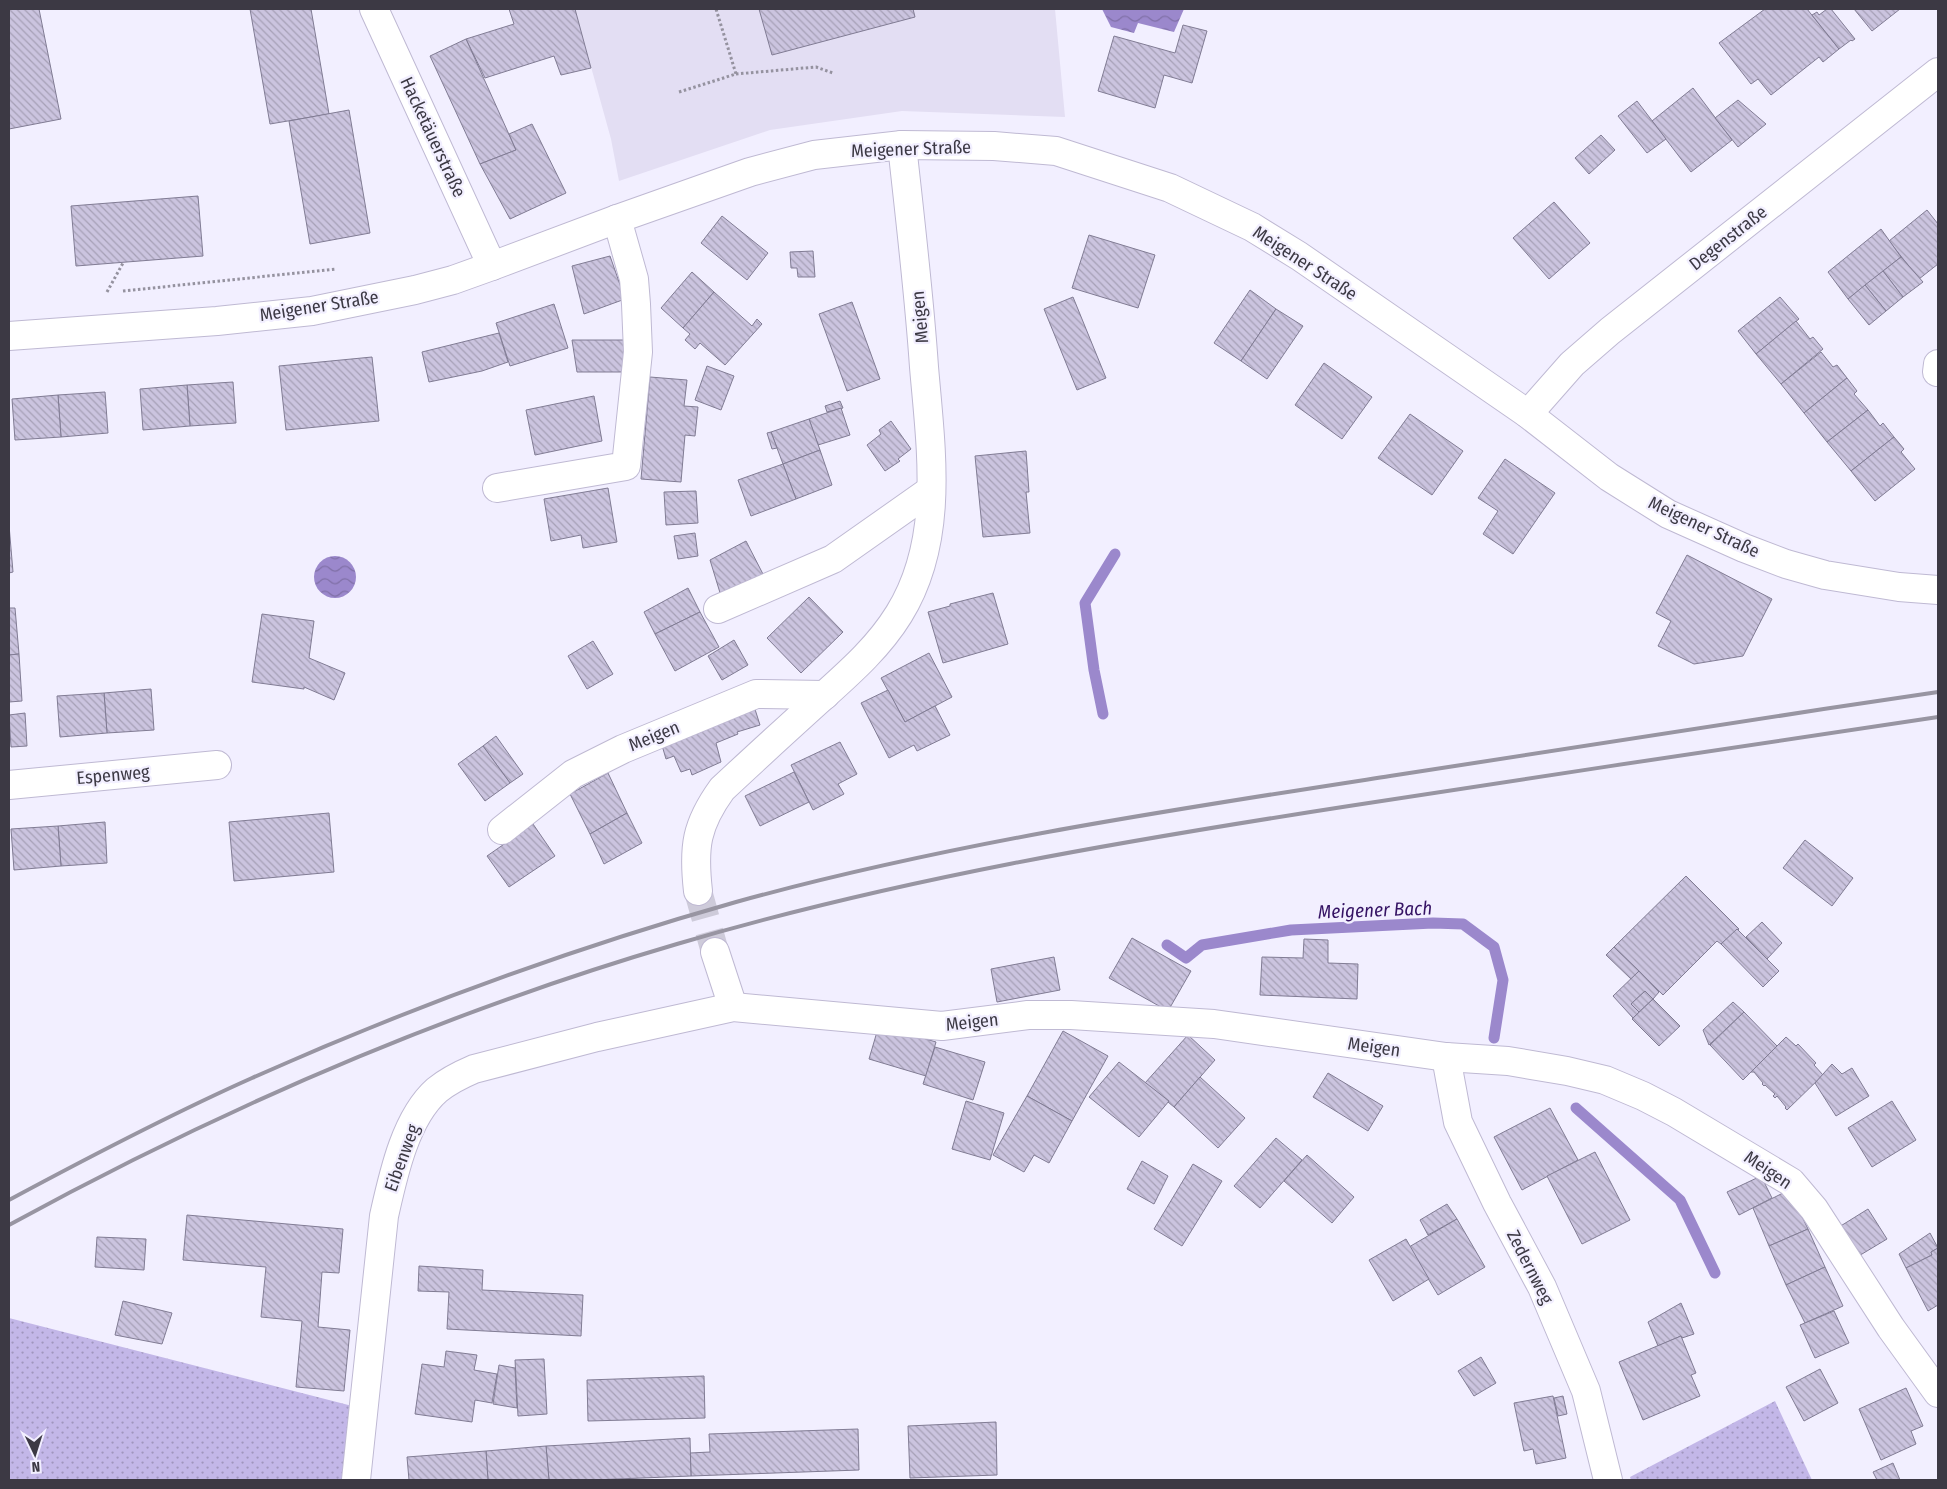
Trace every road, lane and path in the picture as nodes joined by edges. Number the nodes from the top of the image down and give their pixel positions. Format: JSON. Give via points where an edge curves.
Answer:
{"nodes":[{"id":1,"x":374,"y":9,"type":"edge"},
{"id":2,"x":716,"y":9,"type":"edge"},
{"id":3,"x":1938,"y":72,"type":"edge"},
{"id":4,"x":833,"y":73,"type":"dead end"},
{"id":5,"x":736,"y":74,"type":"junction"},
{"id":6,"x":679,"y":92,"type":"dead end"},
{"id":7,"x":902,"y":145,"type":"junction"},
{"id":8,"x":617,"y":219,"type":"junction"},
{"id":9,"x":123,"y":263,"type":"dead end"},
{"id":10,"x":492,"y":266,"type":"junction"},
{"id":11,"x":340,"y":268,"type":"dead end"},
{"id":12,"x":107,"y":292,"type":"junction"},
{"id":13,"x":98,"y":293,"type":"dead end"},
{"id":14,"x":9,"y":336,"type":"edge"},
{"id":15,"x":1528,"y":414,"type":"junction"},
{"id":16,"x":497,"y":488,"type":"dead end"},
{"id":17,"x":931,"y":490,"type":"junction"},
{"id":18,"x":1938,"y":590,"type":"edge"},
{"id":19,"x":718,"y":609,"type":"dead end"},
{"id":20,"x":825,"y":695,"type":"junction"},
{"id":21,"x":217,"y":766,"type":"dead end"},
{"id":22,"x":9,"y":785,"type":"edge"},
{"id":23,"x":502,"y":830,"type":"dead end"},
{"id":24,"x":698,"y":891,"type":"tunnel mouth"},
{"id":25,"x":715,"y":952,"type":"tunnel mouth"},
{"id":26,"x":733,"y":1008,"type":"junction"},
{"id":27,"x":1446,"y":1057,"type":"junction"},
{"id":28,"x":1938,"y":1393,"type":"edge"},
{"id":29,"x":356,"y":1480,"type":"edge"},
{"id":30,"x":1608,"y":1480,"type":"edge"}],
"edges":[{"from":1,"to":10,"type":"street","name":"Hacketäuerstraße"},
{"from":2,"to":5,"type":"path"},
{"from":3,"to":15,"type":"street","name":"Degenstraße","via":[[1610,331],[1572,364]]},
{"from":4,"to":5,"type":"path","via":[[816,67]]},
{"from":5,"to":6,"type":"path"},
{"from":7,"to":8,"type":"street","name":"Meigener Straße","via":[[798,159],[750,172]]},
{"from":7,"to":15,"type":"street","name":"Meigener Straße","via":[[994,146],[1056,151],[1170,188],[1252,227],[1300,256]]},
{"from":7,"to":17,"type":"street","name":"Meigen","via":[[919,302]]},
{"from":8,"to":10,"type":"street","name":"Meigener Straße"},
{"from":8,"to":16,"type":"street","via":[[634,279],[637,323],[638,352],[626,466]]},
{"from":9,"to":12,"type":"path"},
{"from":10,"to":14,"type":"street","name":"Meigener Straße","via":[[415,290],[312,311]]},
{"from":11,"to":12,"type":"path"},
{"from":12,"to":13,"type":"path"},
{"from":15,"to":18,"type":"street","name":"Meigener Straße","via":[[1609,477],[1668,514],[1708,534],[1786,564],[1825,574],[1898,587]]},
{"from":17,"to":19,"type":"street","via":[[833,560]]},
{"from":17,"to":20,"type":"street","name":"Meigen","via":[[925,554],[900,614],[879,643]]},
{"from":20,"to":23,"type":"street","name":"Meigen","via":[[756,694],[623,749],[573,774]]},
{"from":20,"to":24,"type":"street","name":"Meigen","via":[[722,789],[707,810],[696,849]]},
{"from":21,"to":22,"type":"street","name":"Espenweg"},
{"from":25,"to":26,"type":"street"},
{"from":26,"to":27,"type":"street","name":"Meigen","via":[[942,1026],[1028,1015],[1214,1024]]},
{"from":26,"to":29,"type":"street","name":"Eibenweg","via":[[597,1037],[474,1069],[436,1091],[423,1106],[410,1130],[392,1179],[384,1216]]},
{"from":27,"to":28,"type":"street","name":"Meigen","via":[[1508,1061],[1605,1080],[1674,1112],[1791,1182],[1814,1209],[1891,1328]]},
{"from":27,"to":30,"type":"street","name":"Zedernweg","via":[[1458,1122],[1542,1287],[1575,1365],[1586,1392]]}]}
